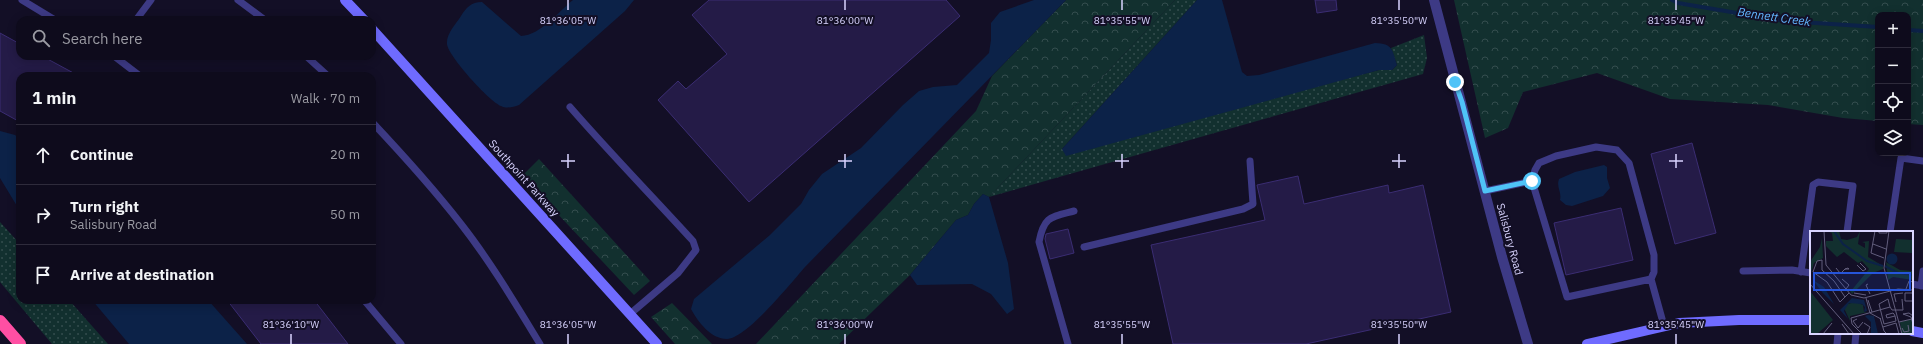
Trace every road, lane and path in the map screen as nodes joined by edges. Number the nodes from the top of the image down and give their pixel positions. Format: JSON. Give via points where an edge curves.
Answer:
{"nodes":[{"id":1,"x":22,"y":0,"type":"edge"},
{"id":2,"x":151,"y":0,"type":"edge"},
{"id":3,"x":238,"y":0,"type":"edge"},
{"id":4,"x":345,"y":0,"type":"edge"},
{"id":5,"x":1434,"y":0,"type":"edge"},
{"id":6,"x":48,"y":16,"type":"edge"},
{"id":7,"x":139,"y":16,"type":"edge"},
{"id":8,"x":260,"y":16,"type":"edge"},
{"id":9,"x":360,"y":16,"type":"edge"},
{"id":10,"x":376,"y":33,"type":"edge"},
{"id":11,"x":119,"y":60,"type":"edge"},
{"id":12,"x":310,"y":60,"type":"edge"},
{"id":13,"x":135,"y":72,"type":"edge"},
{"id":14,"x":324,"y":72,"type":"edge"},
{"id":15,"x":570,"y":107,"type":"dead end"},
{"id":16,"x":376,"y":126,"type":"edge"},
{"id":17,"x":1250,"y":161,"type":"dead end"},
{"id":18,"x":1923,"y":161,"type":"edge"},
{"id":19,"x":1532,"y":181,"type":"junction"},
{"id":20,"x":1485,"y":191,"type":"junction"},
{"id":21,"x":1074,"y":211,"type":"dead end"},
{"id":22,"x":1847,"y":231,"type":"edge"},
{"id":23,"x":1890,"y":231,"type":"edge"},
{"id":24,"x":1084,"y":247,"type":"dead end"},
{"id":25,"x":1743,"y":271,"type":"dead end"},
{"id":26,"x":1923,"y":271,"type":"edge"},
{"id":27,"x":1801,"y":272,"type":"junction"},
{"id":28,"x":1810,"y":273,"type":"edge"},
{"id":29,"x":1651,"y":279,"type":"junction"},
{"id":30,"x":1922,"y":286,"type":"edge"},
{"id":31,"x":367,"y":304,"type":"edge"},
{"id":32,"x":630,"y":314,"type":"junction"},
{"id":33,"x":1810,"y":320,"type":"edge"},
{"id":34,"x":0,"y":321,"type":"edge"},
{"id":35,"x":1664,"y":326,"type":"junction"},
{"id":36,"x":1913,"y":331,"type":"edge"},
{"id":37,"x":1923,"y":333,"type":"edge"},
{"id":38,"x":1838,"y":334,"type":"edge"},
{"id":39,"x":1856,"y":334,"type":"edge"},
{"id":40,"x":20,"y":344,"type":"edge"},
{"id":41,"x":400,"y":344,"type":"edge"},
{"id":42,"x":540,"y":344,"type":"edge"},
{"id":43,"x":657,"y":344,"type":"edge"},
{"id":44,"x":1068,"y":344,"type":"edge"},
{"id":45,"x":1528,"y":344,"type":"edge"},
{"id":46,"x":1587,"y":344,"type":"edge"},
{"id":47,"x":1837,"y":344,"type":"edge"},
{"id":48,"x":1855,"y":344,"type":"edge"}],
"edges":[{"from":1,"to":6,"type":"lane"},
{"from":2,"to":7,"type":"lane"},
{"from":3,"to":8,"type":"lane"},
{"from":4,"to":9,"type":"main road"},
{"from":5,"to":20,"type":"street","name":"Salisbury Road"},
{"from":10,"to":32,"type":"main road","name":"Southpoint Parkway"},
{"from":11,"to":13,"type":"lane"},
{"from":12,"to":14,"type":"lane"},
{"from":15,"to":32,"type":"lane","via":[[693,241],[696,250],[678,273]]},
{"from":16,"to":42,"type":"lane","via":[[461,224]]},
{"from":17,"to":24,"type":"lane","via":[[1253,204],[1244,209]]},
{"from":18,"to":23,"type":"lane","via":[[1901,158]]},
{"from":19,"to":20,"type":"lane"},
{"from":19,"to":29,"type":"lane","via":[[1567,297]]},
{"from":19,"to":29,"type":"lane","via":[[1539,163],[1556,156],[1596,147],[1617,150],[1629,163],[1654,255],[1654,272]]},
{"from":20,"to":45,"type":"street","name":"Salisbury Road"},
{"from":21,"to":44,"type":"lane","via":[[1050,217],[1042,227],[1039,242]]},
{"from":22,"to":27,"type":"lane","via":[[1853,186],[1818,182],[1812,185]]},
{"from":25,"to":27,"type":"lane"},
{"from":26,"to":30,"type":"lane"},
{"from":27,"to":28,"type":"lane"},
{"from":29,"to":35,"type":"lane"},
{"from":31,"to":41,"type":"lane"},
{"from":32,"to":43,"type":"main road","name":"Southpoint Parkway"},
{"from":33,"to":35,"type":"main road","via":[[1739,320]]},
{"from":34,"to":40,"type":"highway"},
{"from":35,"to":46,"type":"main road"},
{"from":36,"to":37,"type":"main road"},
{"from":38,"to":47,"type":"lane"},
{"from":39,"to":48,"type":"lane"}]}
